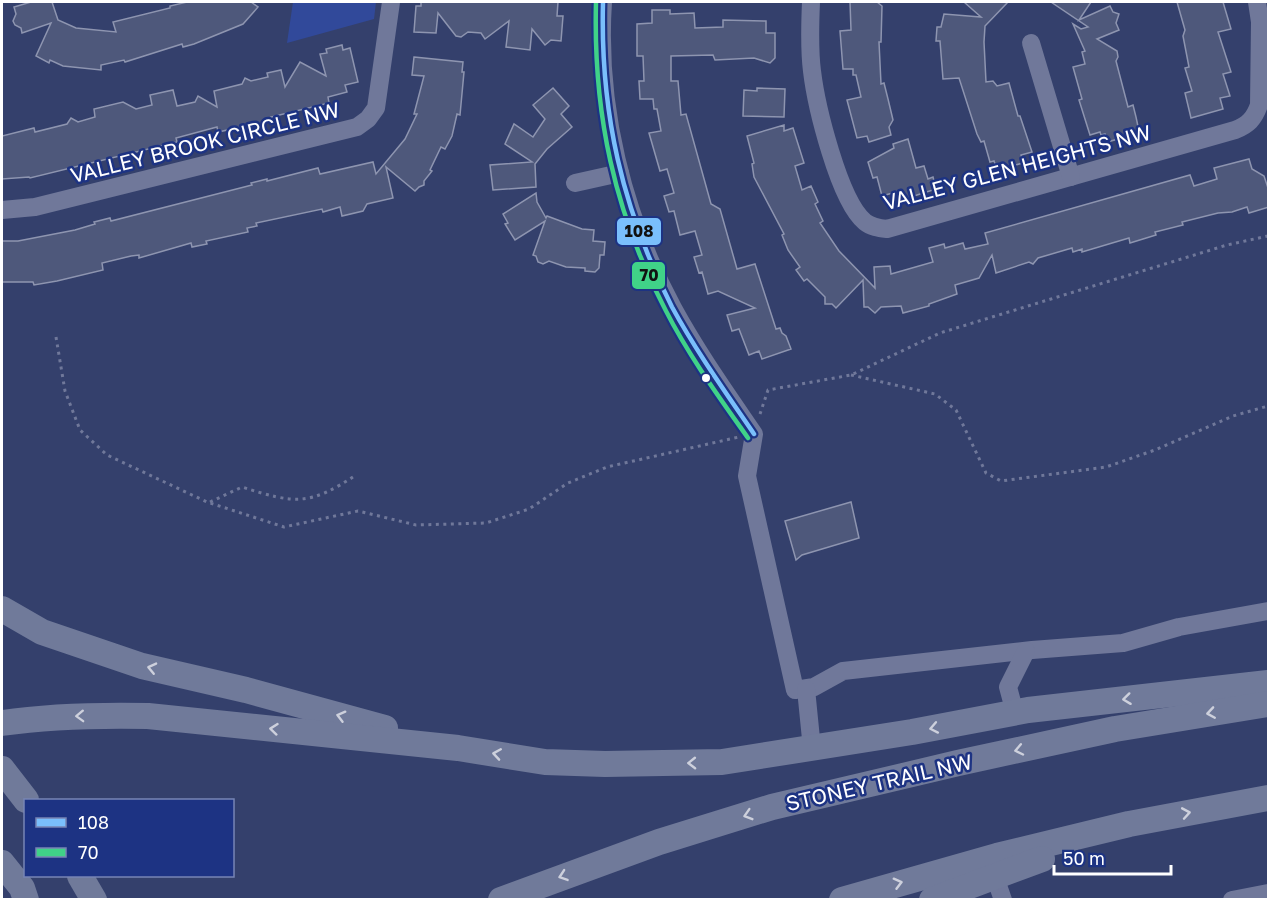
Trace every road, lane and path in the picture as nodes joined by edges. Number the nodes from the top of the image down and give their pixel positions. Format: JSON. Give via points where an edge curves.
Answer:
{"nodes":[{"id":1,"x":391,"y":2,"type":"edge"},
{"id":2,"x":603,"y":2,"type":"edge"},
{"id":3,"x":811,"y":2,"type":"edge"},
{"id":4,"x":1257,"y":2,"type":"edge"},
{"id":5,"x":1031,"y":43,"type":"dead end"},
{"id":6,"x":620,"y":173,"type":"junction"},
{"id":7,"x":1071,"y":177,"type":"junction"},
{"id":8,"x":575,"y":183,"type":"dead end"},
{"id":9,"x":2,"y":210,"type":"edge"},
{"id":10,"x":1269,"y":236,"type":"edge"},
{"id":11,"x":56,"y":337,"type":"dead end"},
{"id":12,"x":851,"y":375,"type":"junction"},
{"id":13,"x":1269,"y":406,"type":"edge"},
{"id":14,"x":754,"y":434,"type":"junction"},
{"id":15,"x":356,"y":475,"type":"dead end"},
{"id":16,"x":208,"y":503,"type":"junction"},
{"id":17,"x":2,"y":609,"type":"edge"},
{"id":18,"x":1269,"y":611,"type":"edge"},
{"id":19,"x":1026,"y":651,"type":"junction"},
{"id":20,"x":1269,"y":683,"type":"edge"},
{"id":21,"x":806,"y":688,"type":"junction"},
{"id":22,"x":1269,"y":704,"type":"edge"},
{"id":23,"x":1015,"y":713,"type":"junction"},
{"id":24,"x":2,"y":723,"type":"edge"},
{"id":25,"x":458,"y":748,"type":"junction"},
{"id":26,"x":812,"y":749,"type":"junction"},
{"id":27,"x":2,"y":770,"type":"edge"},
{"id":28,"x":1269,"y":798,"type":"edge"},
{"id":29,"x":24,"y":799,"type":"edge"},
{"id":30,"x":1129,"y":824,"type":"junction"},
{"id":31,"x":2,"y":863,"type":"edge"},
{"id":32,"x":81,"y":877,"type":"edge"},
{"id":33,"x":999,"y":888,"type":"edge"},
{"id":34,"x":1269,"y":893,"type":"edge"},
{"id":35,"x":26,"y":900,"type":"edge"},
{"id":36,"x":94,"y":900,"type":"edge"},
{"id":37,"x":501,"y":900,"type":"edge"},
{"id":38,"x":842,"y":900,"type":"edge"},
{"id":39,"x":932,"y":900,"type":"edge"},
{"id":40,"x":1232,"y":900,"type":"edge"}],
"edges":[{"from":1,"to":9,"type":"street","name":"VALLEY BROOK CIRCLE NW","via":[[376,108],[357,127],[63,201]]},
{"from":2,"to":6,"type":"street","via":[[604,88]]},
{"from":3,"to":7,"type":"street","name":"VALLEY GLEN HEIGHTS NW","via":[[812,70],[823,130],[839,177],[864,221],[877,228],[896,227]]},
{"from":4,"to":7,"type":"street","name":"VALLEY GLEN HEIGHTS NW","via":[[1259,105],[1249,123]]},
{"from":5,"to":7,"type":"street"},
{"from":6,"to":8,"type":"street"},
{"from":6,"to":14,"type":"street","via":[[639,234],[664,291]]},
{"from":10,"to":12,"type":"path","via":[[1227,245],[940,333]]},
{"from":11,"to":16,"type":"path","via":[[65,391],[80,430],[106,455]]},
{"from":12,"to":13,"type":"path","via":[[934,394],[956,410],[986,473],[1001,481],[1106,467],[1233,416]]},
{"from":12,"to":14,"type":"path","via":[[768,390]]},
{"from":14,"to":16,"type":"path","via":[[607,467],[568,483],[529,509],[486,523],[416,525],[358,511],[284,527]]},
{"from":14,"to":21,"type":"street","via":[[747,476],[795,690]]},
{"from":15,"to":16,"type":"path","via":[[314,499],[281,499],[242,487]]},
{"from":25,"to":17,"type":"highway","one_way":true,"via":[[142,666],[42,632]]},
{"from":18,"to":19,"type":"street","via":[[1179,627],[1123,643]]},
{"from":19,"to":21,"type":"street","via":[[843,671]]},
{"from":19,"to":23,"type":"street","via":[[1008,687]]},
{"from":20,"to":23,"type":"highway","one_way":true},
{"from":21,"to":26,"type":"street"},
{"from":22,"to":37,"type":"highway","name":"STONEY TRAIL NW","one_way":true,"via":[[1115,729],[772,807]]},
{"from":23,"to":26,"type":"highway","one_way":true},
{"from":25,"to":24,"type":"highway","one_way":true,"via":[[148,716],[47,717]]},
{"from":26,"to":25,"type":"highway","one_way":true,"via":[[722,762],[605,764],[545,762]]},
{"from":27,"to":29,"type":"highway"},
{"from":30,"to":28,"type":"highway","one_way":true},
{"from":30,"to":33,"type":"highway"},
{"from":38,"to":30,"type":"highway","one_way":true},
{"from":31,"to":35,"type":"highway","via":[[22,888]]},
{"from":32,"to":36,"type":"highway"},
{"from":33,"to":39,"type":"highway"},
{"from":34,"to":40,"type":"street"}]}
